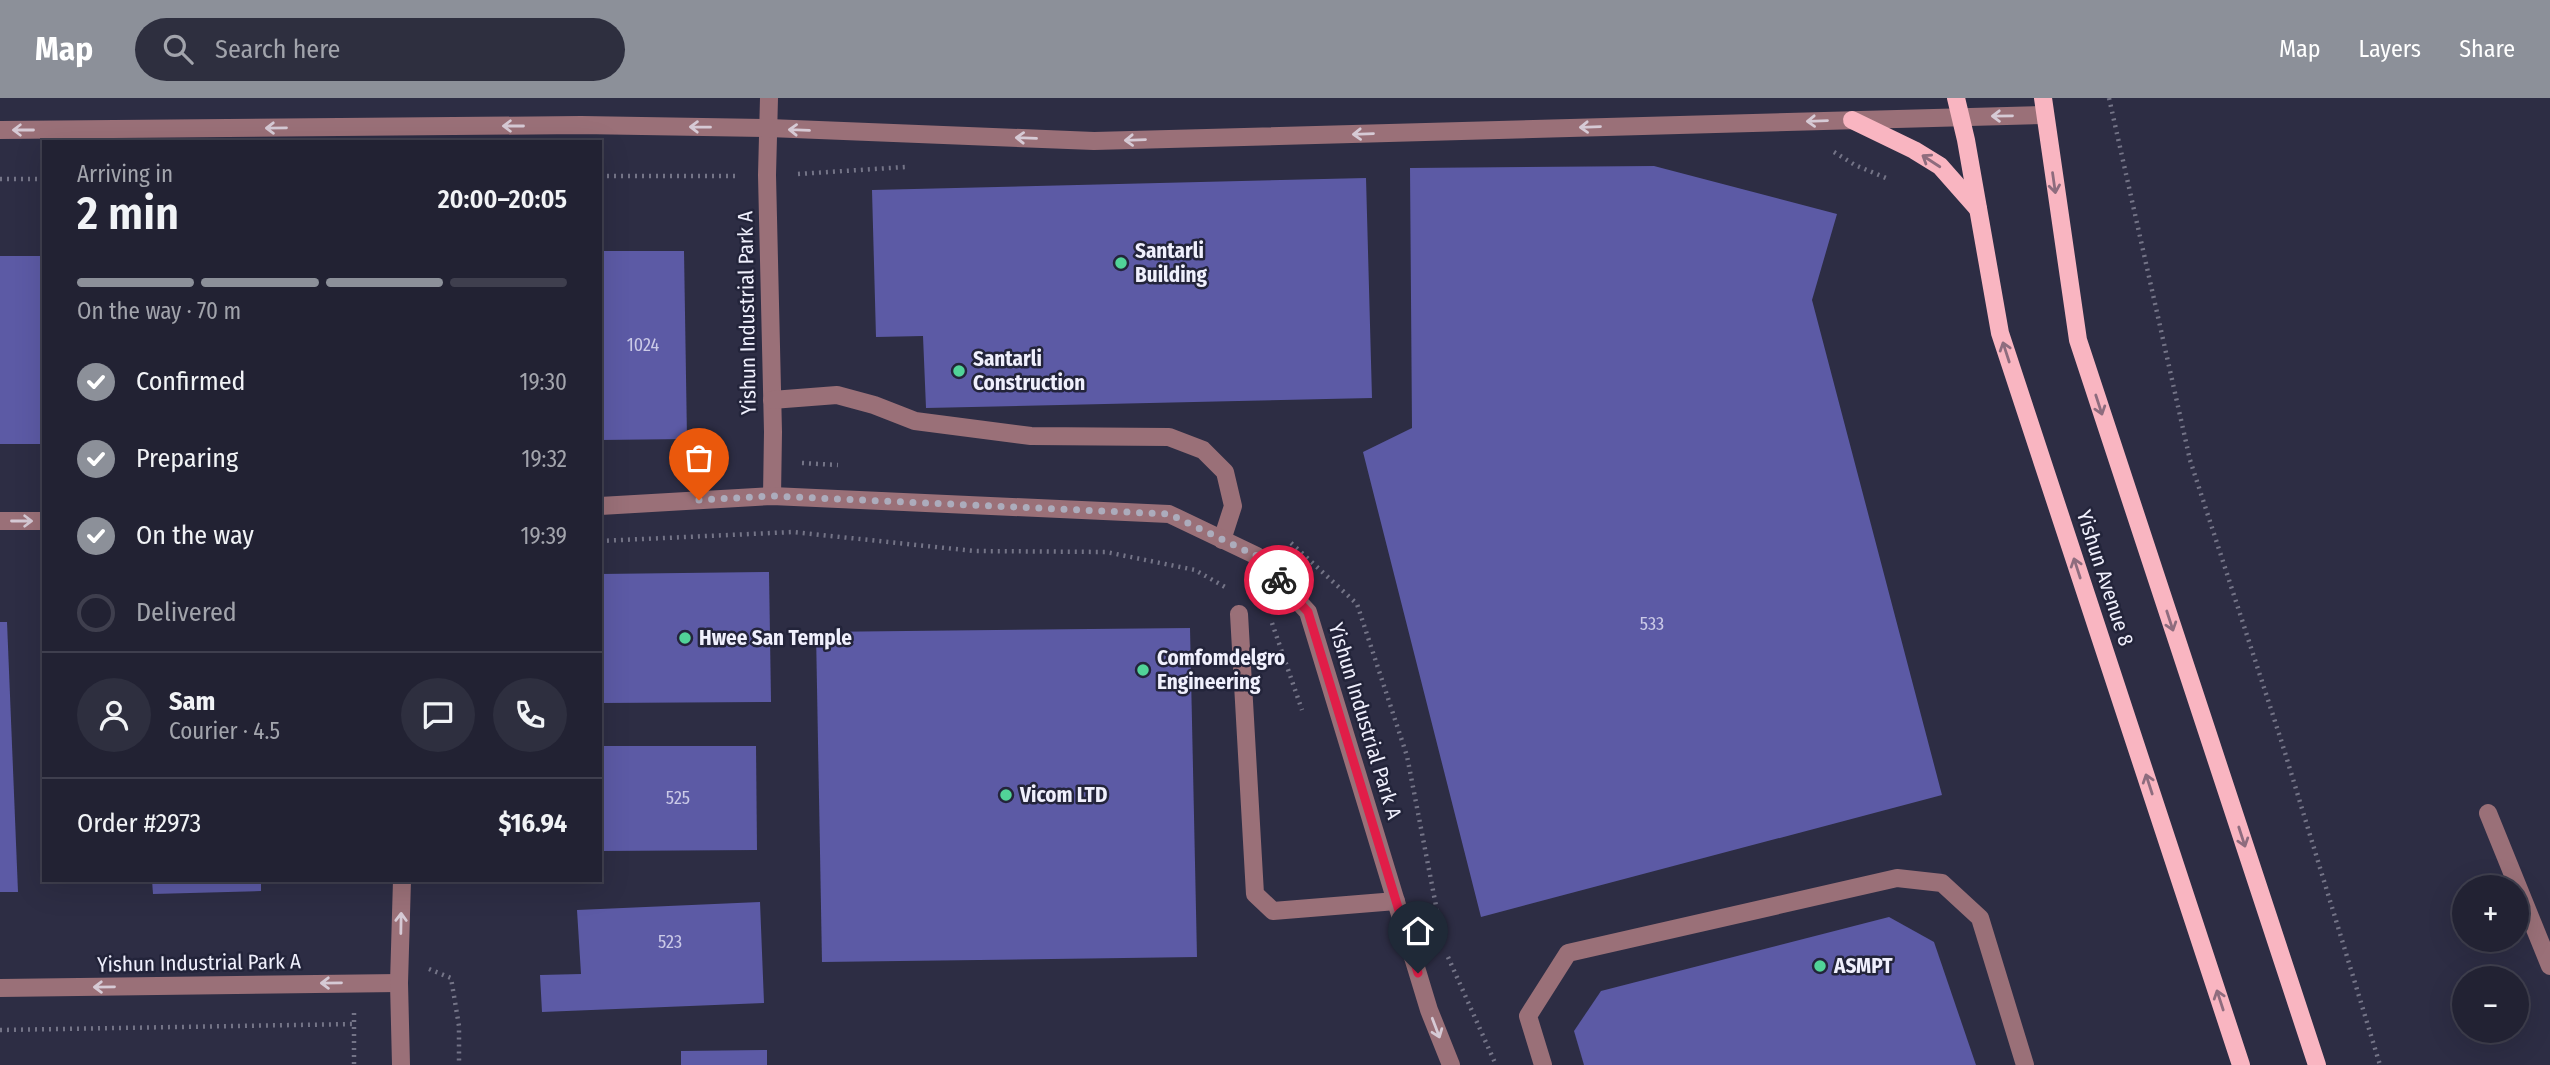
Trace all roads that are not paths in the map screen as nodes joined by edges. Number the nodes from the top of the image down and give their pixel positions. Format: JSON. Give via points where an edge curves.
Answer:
{"nodes":[{"id":1,"x":769,"y":98,"type":"edge"},
{"id":2,"x":1956,"y":98,"type":"edge"},
{"id":3,"x":2044,"y":107,"type":"edge"},
{"id":4,"x":1959,"y":117,"type":"junction"},
{"id":5,"x":1852,"y":120,"type":"junction"},
{"id":6,"x":769,"y":128,"type":"junction"},
{"id":7,"x":0,"y":131,"type":"edge"},
{"id":8,"x":1978,"y":209,"type":"junction"},
{"id":9,"x":772,"y":400,"type":"junction"},
{"id":10,"x":772,"y":496,"type":"junction"},
{"id":11,"x":602,"y":506,"type":"edge"},
{"id":12,"x":0,"y":521,"type":"edge"},
{"id":13,"x":42,"y":521,"type":"edge"},
{"id":14,"x":1223,"y":540,"type":"junction"},
{"id":15,"x":1239,"y":614,"type":"dead end"},
{"id":16,"x":2488,"y":813,"type":"dead end"},
{"id":17,"x":402,"y":882,"type":"edge"},
{"id":18,"x":1396,"y":901,"type":"junction"},
{"id":19,"x":2550,"y":966,"type":"edge"},
{"id":20,"x":399,"y":983,"type":"junction"},
{"id":21,"x":0,"y":988,"type":"edge"},
{"id":22,"x":401,"y":1065,"type":"edge"},
{"id":23,"x":1451,"y":1065,"type":"edge"},
{"id":24,"x":1543,"y":1065,"type":"edge"},
{"id":25,"x":2025,"y":1065,"type":"edge"},
{"id":26,"x":2241,"y":1065,"type":"edge"},
{"id":27,"x":2317,"y":1065,"type":"edge"}],
"edges":[{"from":1,"to":6,"type":"street","name":"Yishun Industrial Park A"},
{"from":2,"to":4,"type":"main road","name":"Yishun Avenue 8"},
{"from":3,"to":4,"type":"street","one_way":true},
{"from":3,"to":27,"type":"main road","one_way":true,"via":[[2078,340]]},
{"from":4,"to":5,"type":"street"},
{"from":4,"to":8,"type":"main road","name":"Yishun Avenue 8"},
{"from":5,"to":6,"type":"street","one_way":true,"via":[[1094,141]]},
{"from":8,"to":5,"type":"main road","one_way":true,"via":[[1940,166]]},
{"from":6,"to":7,"type":"street","one_way":true,"via":[[581,125]]},
{"from":6,"to":9,"type":"street","name":"Yishun Industrial Park A"},
{"from":26,"to":8,"type":"main road","name":"Yishun Avenue 8","one_way":true,"via":[[2000,334]]},
{"from":9,"to":10,"type":"street","name":"Yishun Industrial Park A"},
{"from":9,"to":14,"type":"street","via":[[836,395],[915,421],[1031,436],[1169,437],[1203,450],[1225,472],[1233,506]]},
{"from":10,"to":11,"type":"street","name":"Yishun Industrial Park A"},
{"from":10,"to":14,"type":"street","name":"Yishun Industrial Park A","via":[[1169,514]]},
{"from":12,"to":13,"type":"street","one_way":true},
{"from":14,"to":18,"type":"street","name":"Yishun Industrial Park A","via":[[1257,556],[1308,612]]},
{"from":15,"to":18,"type":"street","via":[[1255,894],[1273,911]]},
{"from":16,"to":19,"type":"street"},
{"from":20,"to":17,"type":"street","one_way":true},
{"from":18,"to":23,"type":"street","name":"Yishun Industrial Park A","one_way":true},
{"from":20,"to":21,"type":"street","name":"Yishun Industrial Park A","one_way":true},
{"from":20,"to":22,"type":"street"},
{"from":24,"to":25,"type":"street","via":[[1528,1016],[1568,953],[1897,878],[1942,883],[1980,918]]}]}
